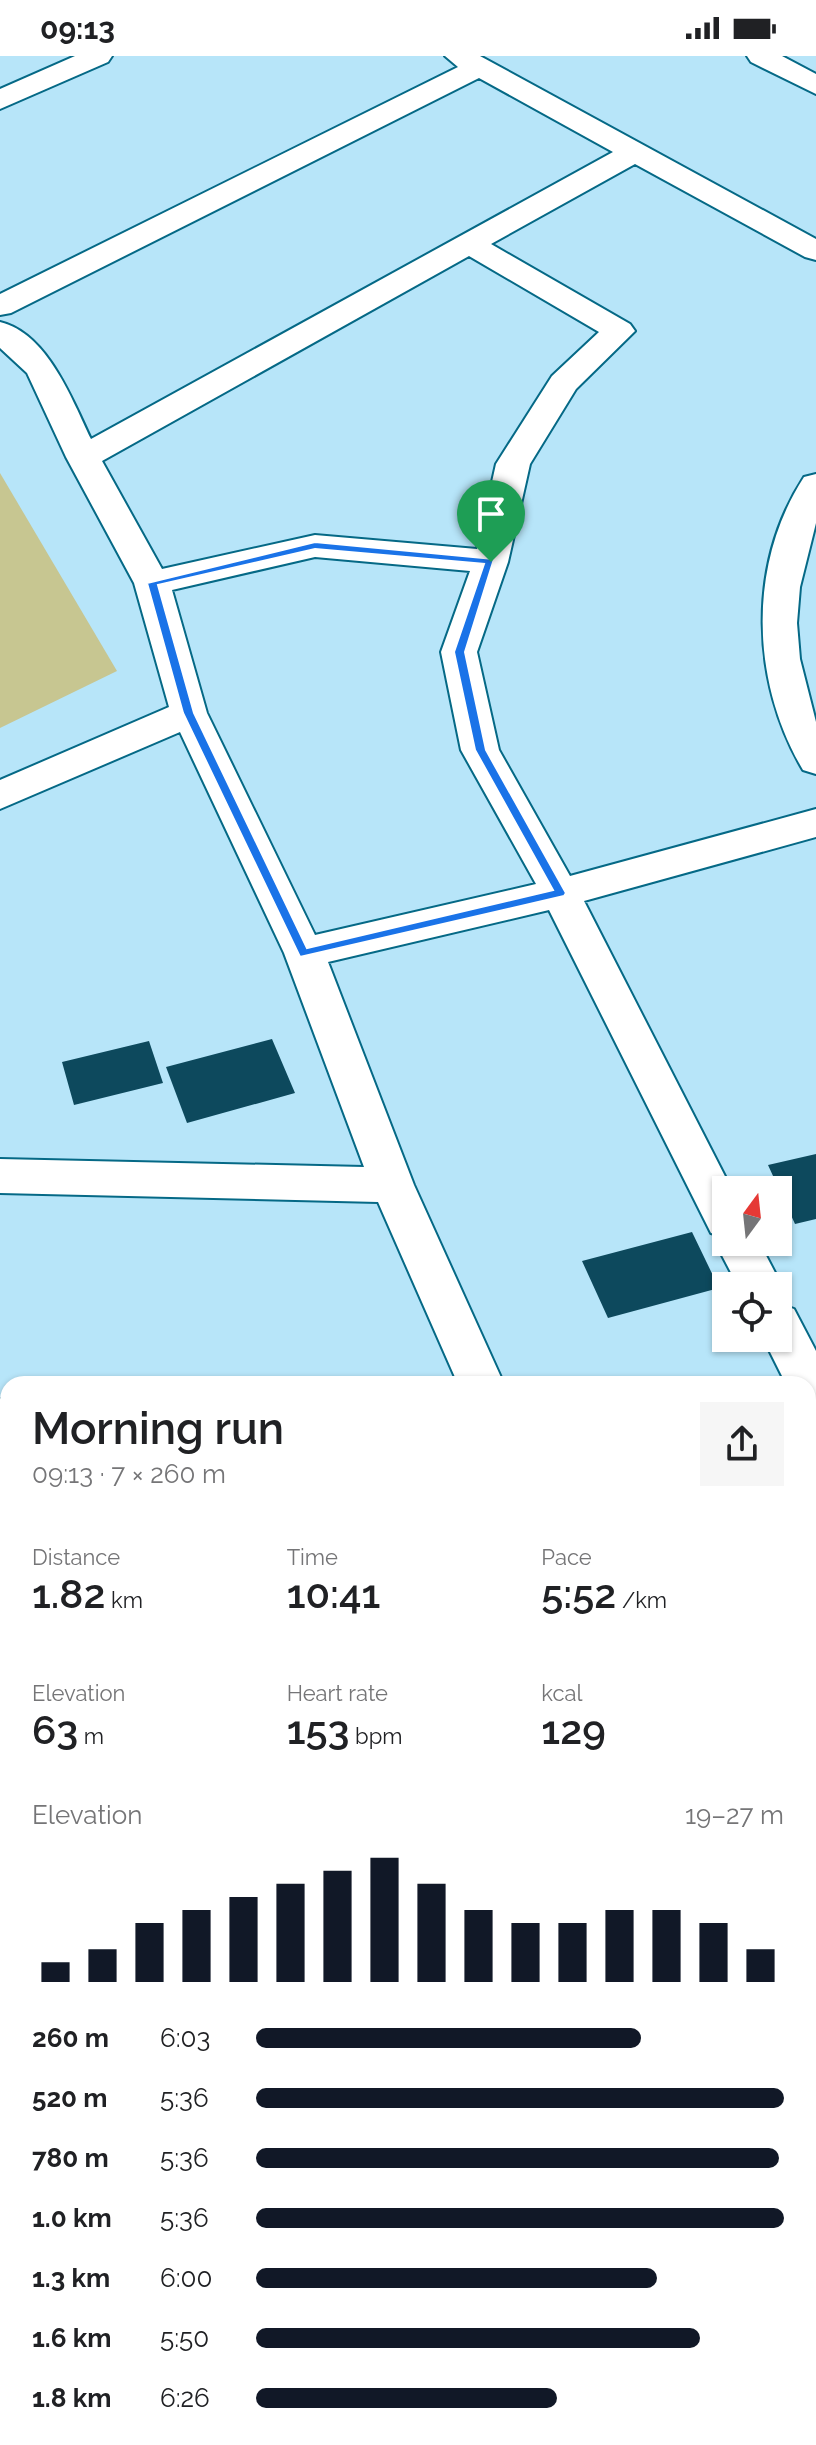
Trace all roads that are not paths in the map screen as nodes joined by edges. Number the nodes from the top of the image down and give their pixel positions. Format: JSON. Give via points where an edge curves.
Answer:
{"nodes":[{"id":1,"x":98,"y":56,"type":"edge"},
{"id":2,"x":783,"y":60,"type":"edge"},
{"id":3,"x":469,"y":62,"type":"edge"},
{"id":4,"x":816,"y":85,"type":"edge"},
{"id":5,"x":0,"y":100,"type":"edge"},
{"id":6,"x":635,"y":152,"type":"junction"},
{"id":7,"x":809,"y":239,"type":"edge"},
{"id":8,"x":468,"y":243,"type":"junction"},
{"id":9,"x":0,"y":306,"type":"edge"},
{"id":10,"x":0,"y":331,"type":"edge"},
{"id":11,"x":83,"y":457,"type":"junction"},
{"id":12,"x":816,"y":485,"type":"edge"},
{"id":13,"x":491,"y":562,"type":"junction"},
{"id":14,"x":152,"y":583,"type":"junction"},
{"id":15,"x":189,"y":713,"type":"junction"},
{"id":16,"x":816,"y":761,"type":"edge"},
{"id":17,"x":0,"y":795,"type":"edge"},
{"id":18,"x":816,"y":823,"type":"edge"},
{"id":19,"x":560,"y":893,"type":"junction"},
{"id":20,"x":304,"y":953,"type":"junction"},
{"id":21,"x":1,"y":1171,"type":"edge"},
{"id":22,"x":392,"y":1185,"type":"junction"},
{"id":23,"x":712,"y":1192,"type":"edge"},
{"id":24,"x":792,"y":1350,"type":"edge"},
{"id":25,"x":477,"y":1376,"type":"edge"},
{"id":26,"x":805,"y":1376,"type":"edge"}],
"edges":[{"from":1,"to":5,"type":"main road"},
{"from":2,"to":4,"type":"main road"},
{"from":3,"to":6,"type":"main road"},
{"from":3,"to":9,"type":"main road"},
{"from":6,"to":7,"type":"main road"},
{"from":6,"to":8,"type":"main road"},
{"from":8,"to":11,"type":"main road"},
{"from":8,"to":13,"type":"main road","via":[[619,331],[563,383],[513,464]]},
{"from":10,"to":11,"type":"main road","via":[[41,368]]},
{"from":11,"to":14,"type":"main road"},
{"from":12,"to":16,"type":"main road","via":[[797,519],[780,589],[780,662],[803,739]]},
{"from":13,"to":14,"type":"main road","via":[[315,546]]},
{"from":13,"to":19,"type":"main road","via":[[459,652],[480,750]]},
{"from":14,"to":15,"type":"main road"},
{"from":15,"to":17,"type":"main road"},
{"from":15,"to":20,"type":"main road"},
{"from":18,"to":19,"type":"main road"},
{"from":19,"to":20,"type":"main road"},
{"from":19,"to":23,"type":"main road"},
{"from":20,"to":22,"type":"main road"},
{"from":21,"to":22,"type":"main road"},
{"from":22,"to":25,"type":"main road"},
{"from":24,"to":26,"type":"main road"}]}
